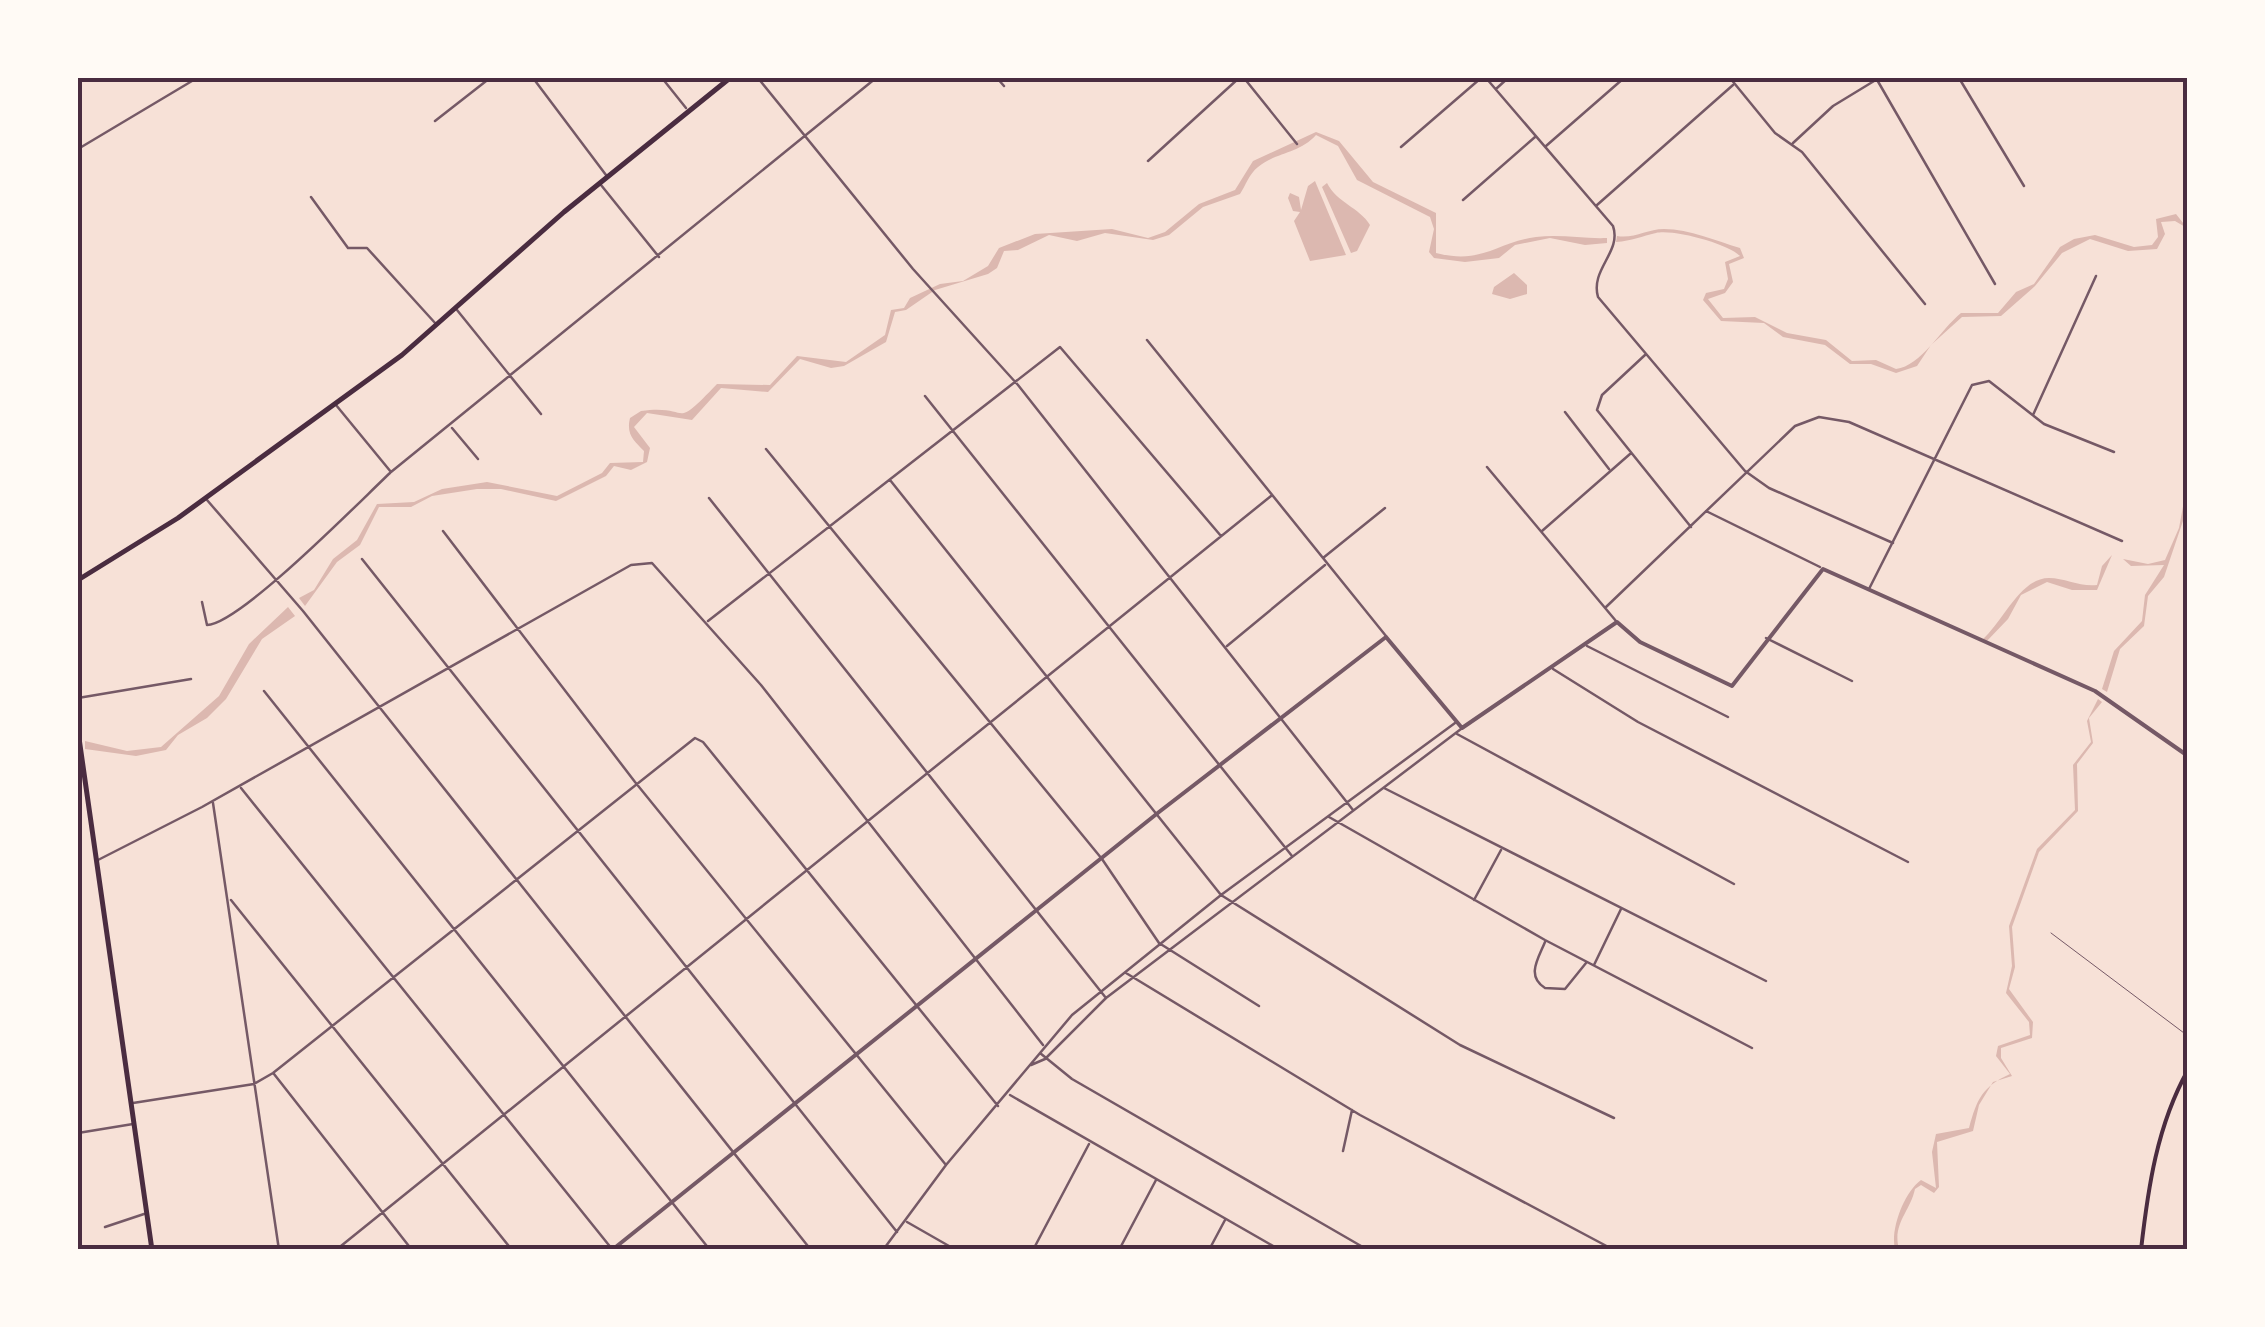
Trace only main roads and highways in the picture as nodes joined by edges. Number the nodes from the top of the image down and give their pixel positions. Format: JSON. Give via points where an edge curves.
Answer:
{"nodes":[{"id":1,"x":730,"y":78,"type":"edge"},
{"id":2,"x":78,"y":580,"type":"edge"},
{"id":3,"x":78,"y":731,"type":"edge"},
{"id":4,"x":2188,"y":1070,"type":"edge"},
{"id":5,"x":2186,"y":1078,"type":"edge"},
{"id":6,"x":152,"y":1250,"type":"edge"},
{"id":7,"x":2141,"y":1250,"type":"edge"}],
"edges":[{"from":1,"to":2,"type":"main road","via":[[336,405]]},
{"from":3,"to":6,"type":"main road"},
{"from":4,"to":5,"type":"main road"},
{"from":5,"to":7,"type":"main road","via":[[2168,1112],[2153,1169]]}]}
